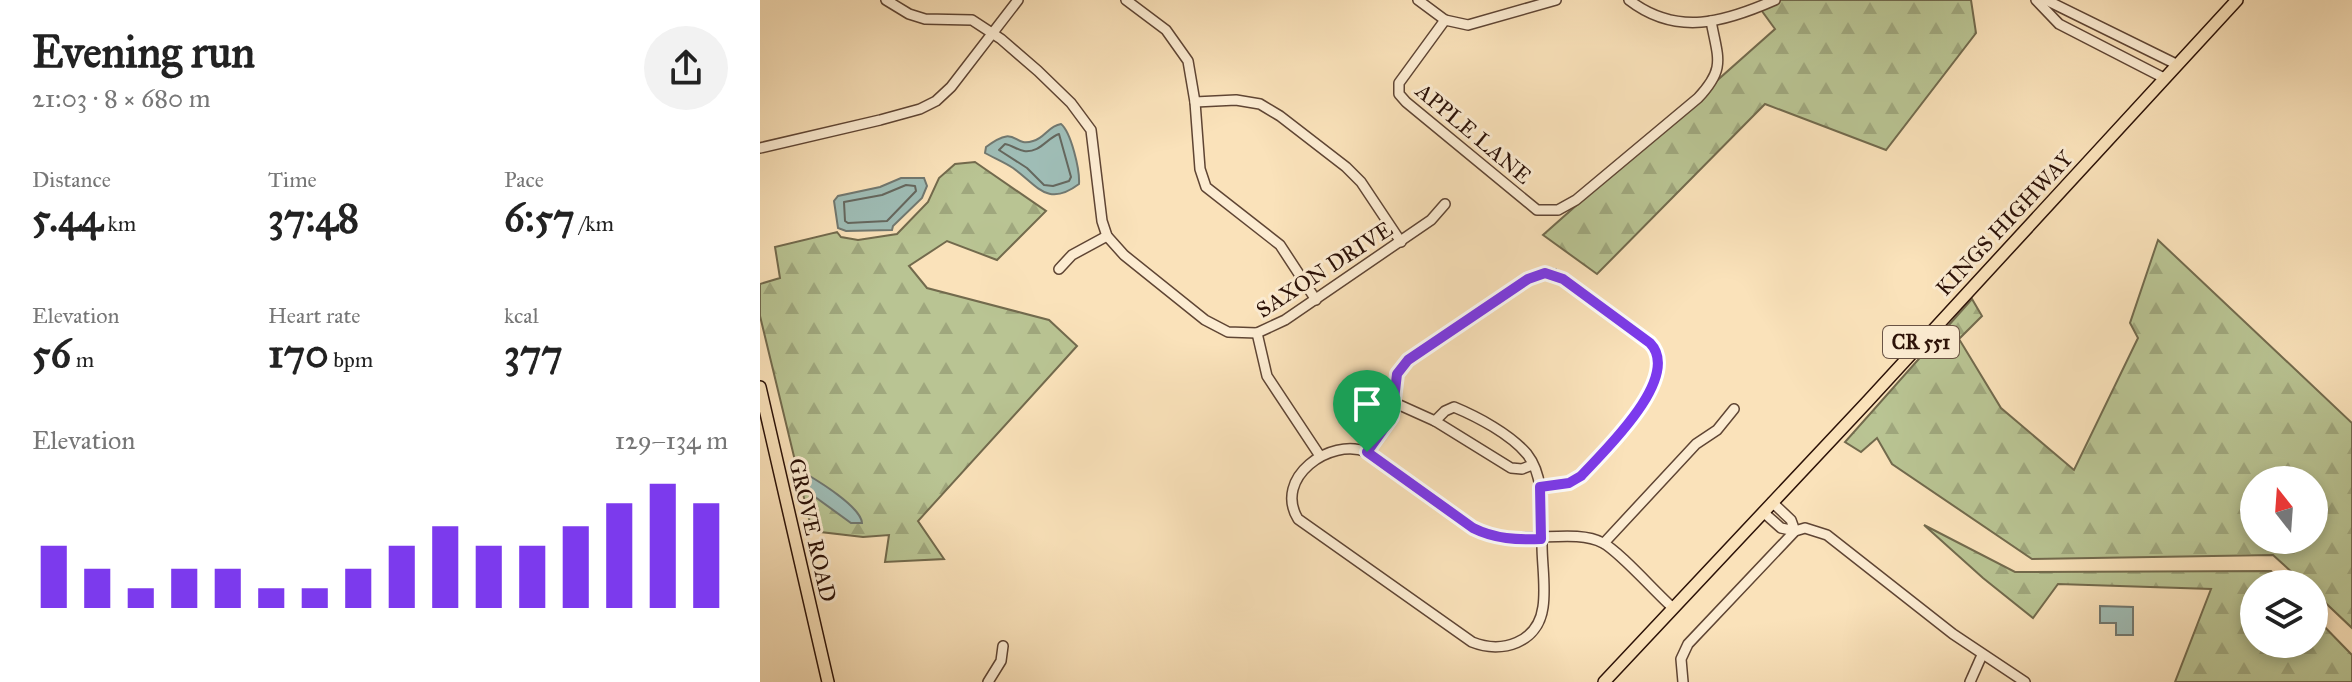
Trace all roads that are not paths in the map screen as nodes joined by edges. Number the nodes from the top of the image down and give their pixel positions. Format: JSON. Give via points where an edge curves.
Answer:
{"nodes":[{"id":1,"x":886,"y":0,"type":"edge"},
{"id":2,"x":1018,"y":0,"type":"edge"},
{"id":3,"x":1126,"y":0,"type":"edge"},
{"id":4,"x":1418,"y":0,"type":"edge"},
{"id":5,"x":1556,"y":0,"type":"edge"},
{"id":6,"x":1629,"y":0,"type":"edge"},
{"id":7,"x":1775,"y":0,"type":"edge"},
{"id":8,"x":2036,"y":0,"type":"edge"},
{"id":9,"x":2046,"y":0,"type":"edge"},
{"id":10,"x":2237,"y":0,"type":"edge"},
{"id":11,"x":1753,"y":4,"type":"edge"},
{"id":12,"x":1445,"y":20,"type":"junction"},
{"id":13,"x":1711,"y":21,"type":"junction"},
{"id":14,"x":992,"y":33,"type":"junction"},
{"id":15,"x":2176,"y":64,"type":"junction"},
{"id":16,"x":2164,"y":78,"type":"junction"},
{"id":17,"x":1195,"y":102,"type":"junction"},
{"id":18,"x":760,"y":148,"type":"edge"},
{"id":19,"x":1445,"y":204,"type":"dead end"},
{"id":20,"x":1107,"y":236,"type":"junction"},
{"id":21,"x":1401,"y":242,"type":"junction"},
{"id":22,"x":1059,"y":269,"type":"dead end"},
{"id":23,"x":1316,"y":300,"type":"junction"},
{"id":24,"x":1257,"y":333,"type":"junction"},
{"id":25,"x":760,"y":387,"type":"edge"},
{"id":26,"x":1395,"y":403,"type":"junction"},
{"id":27,"x":1734,"y":409,"type":"dead end"},
{"id":28,"x":1435,"y":421,"type":"junction"},
{"id":29,"x":1367,"y":452,"type":"junction"},
{"id":30,"x":1320,"y":456,"type":"junction"},
{"id":31,"x":1532,"y":465,"type":"junction"},
{"id":32,"x":1540,"y":487,"type":"junction"},
{"id":33,"x":1772,"y":502,"type":"junction"},
{"id":34,"x":1763,"y":512,"type":"junction"},
{"id":35,"x":1795,"y":531,"type":"junction"},
{"id":36,"x":1541,"y":539,"type":"junction"},
{"id":37,"x":1604,"y":543,"type":"junction"},
{"id":38,"x":1672,"y":607,"type":"junction"},
{"id":39,"x":1003,"y":646,"type":"dead end"},
{"id":40,"x":1982,"y":655,"type":"junction"},
{"id":41,"x":828,"y":682,"type":"edge"},
{"id":42,"x":988,"y":682,"type":"edge"},
{"id":43,"x":1604,"y":682,"type":"edge"},
{"id":44,"x":1683,"y":682,"type":"edge"},
{"id":45,"x":1970,"y":682,"type":"edge"},
{"id":46,"x":2025,"y":682,"type":"edge"}],
"edges":[{"from":1,"to":14,"type":"street","via":[[925,19],[972,20]]},
{"from":2,"to":14,"type":"street"},
{"from":3,"to":17,"type":"street","via":[[1179,46],[1188,61]]},
{"from":4,"to":12,"type":"street"},
{"from":5,"to":12,"type":"street","via":[[1468,25]]},
{"from":6,"to":13,"type":"street","via":[[1670,20]]},
{"from":7,"to":11,"type":"street"},
{"from":8,"to":16,"type":"street","via":[[2059,24]]},
{"from":9,"to":15,"type":"street"},
{"from":10,"to":15,"type":"main road","name":"KINGS HIGHWAY","number":"CR 551"},
{"from":11,"to":13,"type":"street"},
{"from":12,"to":13,"type":"street","name":"APPLE LANE","via":[[1399,83],[1399,94],[1537,210],[1547,211],[1576,200],[1714,81],[1718,60]]},
{"from":14,"to":18,"type":"street","via":[[951,87],[920,109]]},
{"from":14,"to":20,"type":"street","via":[[1071,103],[1091,130]]},
{"from":15,"to":16,"type":"main road","name":"KINGS HIGHWAY","number":"CR 551"},
{"from":16,"to":33,"type":"main road","name":"KINGS HIGHWAY","number":"CR 551"},
{"from":17,"to":21,"type":"street","via":[[1236,100],[1260,104],[1280,116],[1361,182]]},
{"from":17,"to":23,"type":"street","via":[[1206,187],[1280,245]]},
{"from":19,"to":21,"type":"street","name":"SAXON DRIVE"},
{"from":20,"to":22,"type":"street","via":[[1072,255]]},
{"from":20,"to":24,"type":"street","name":"SAXON DRIVE","via":[[1205,320],[1228,332]]},
{"from":21,"to":23,"type":"street","name":"SAXON DRIVE"},
{"from":23,"to":24,"type":"street","name":"SAXON DRIVE"},
{"from":24,"to":30,"type":"street","via":[[1267,376]]},
{"from":25,"to":41,"type":"main road","name":"GROVE ROAD"},
{"from":26,"to":28,"type":"street"},
{"from":26,"to":29,"type":"street","via":[[1392,417]]},
{"from":26,"to":32,"type":"street","via":[[1397,374],[1408,360],[1528,279],[1545,273],[1563,279],[1650,343],[1659,362],[1636,416],[1581,476]]},
{"from":27,"to":37,"type":"street"},
{"from":28,"to":31,"type":"street","via":[[1511,468]]},
{"from":28,"to":31,"type":"street","via":[[1454,407],[1471,414],[1513,442]]},
{"from":29,"to":30,"type":"street","via":[[1344,448]]},
{"from":29,"to":36,"type":"street","via":[[1473,528],[1510,539]]},
{"from":30,"to":36,"type":"street","via":[[1293,487],[1298,519],[1485,647],[1517,644],[1537,625],[1543,607]]},
{"from":31,"to":32,"type":"street"},
{"from":32,"to":36,"type":"street"},
{"from":33,"to":34,"type":"main road","name":"KINGS HIGHWAY","number":"CR 551"},
{"from":33,"to":35,"type":"street"},
{"from":34,"to":35,"type":"street","via":[[1781,528]]},
{"from":34,"to":38,"type":"main road","name":"KINGS HIGHWAY","number":"CR 551"},
{"from":35,"to":40,"type":"street","via":[[1805,528],[1827,535]]},
{"from":35,"to":44,"type":"street","via":[[1688,644],[1681,659]]},
{"from":36,"to":37,"type":"street","via":[[1582,537]]},
{"from":37,"to":38,"type":"street"},
{"from":38,"to":43,"type":"main road","name":"KINGS HIGHWAY","number":"CR 551"},
{"from":39,"to":42,"type":"street"},
{"from":40,"to":45,"type":"street"},
{"from":40,"to":46,"type":"street"}]}
